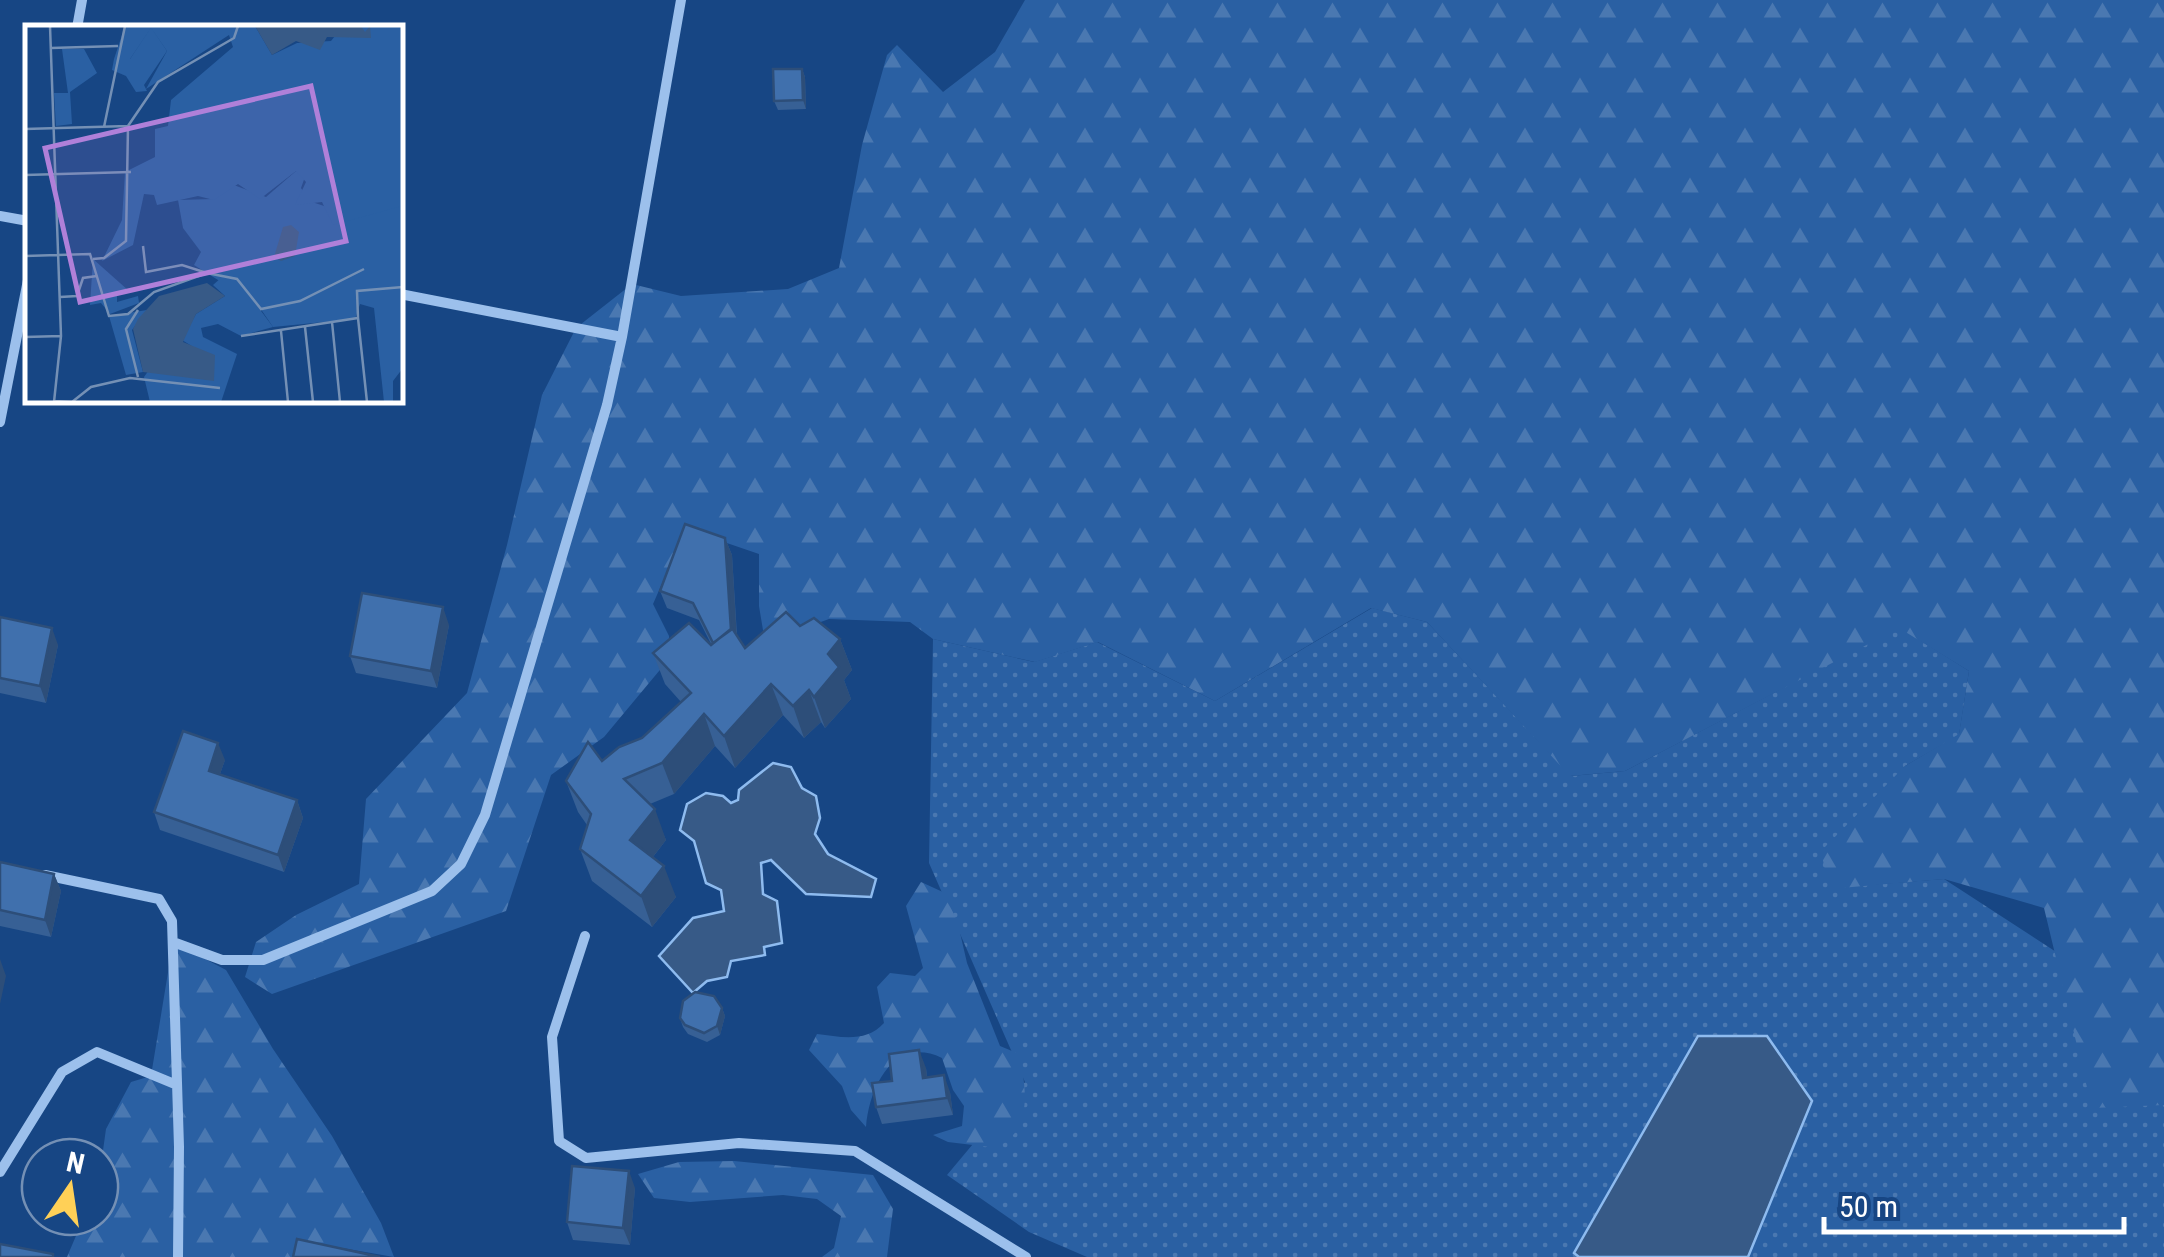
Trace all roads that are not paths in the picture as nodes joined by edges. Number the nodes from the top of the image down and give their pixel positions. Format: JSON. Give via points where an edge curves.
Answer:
{"nodes":[{"id":1,"x":82,"y":0,"type":"edge"},
{"id":2,"x":681,"y":0,"type":"edge"},
{"id":3,"x":77,"y":25,"type":"edge"},
{"id":4,"x":0,"y":216,"type":"edge"},
{"id":5,"x":25,"y":220,"type":"edge"},
{"id":6,"x":402,"y":294,"type":"edge"},
{"id":7,"x":25,"y":295,"type":"edge"},
{"id":8,"x":622,"y":337,"type":"junction"},
{"id":9,"x":0,"y":422,"type":"edge"},
{"id":10,"x":36,"y":873,"type":"edge"},
{"id":11,"x":585,"y":936,"type":"dead end"},
{"id":12,"x":173,"y":942,"type":"junction"},
{"id":13,"x":177,"y":1086,"type":"junction"},
{"id":14,"x":0,"y":1172,"type":"edge"},
{"id":15,"x":178,"y":1257,"type":"edge"},
{"id":16,"x":1026,"y":1257,"type":"edge"}],
"edges":[{"from":1,"to":3,"type":"street"},
{"from":2,"to":8,"type":"street"},
{"from":4,"to":5,"type":"street"},
{"from":6,"to":8,"type":"street"},
{"from":7,"to":9,"type":"street"},
{"from":8,"to":12,"type":"street","via":[[485,815],[461,864],[432,891],[264,960],[222,960]]},
{"from":10,"to":12,"type":"street","via":[[159,900],[172,921]]},
{"from":11,"to":16,"type":"street","via":[[552,1036],[559,1141],[586,1158],[739,1143],[855,1152]]},
{"from":12,"to":13,"type":"street"},
{"from":13,"to":14,"type":"street","via":[[96,1052],[62,1072]]},
{"from":13,"to":15,"type":"street"}]}
